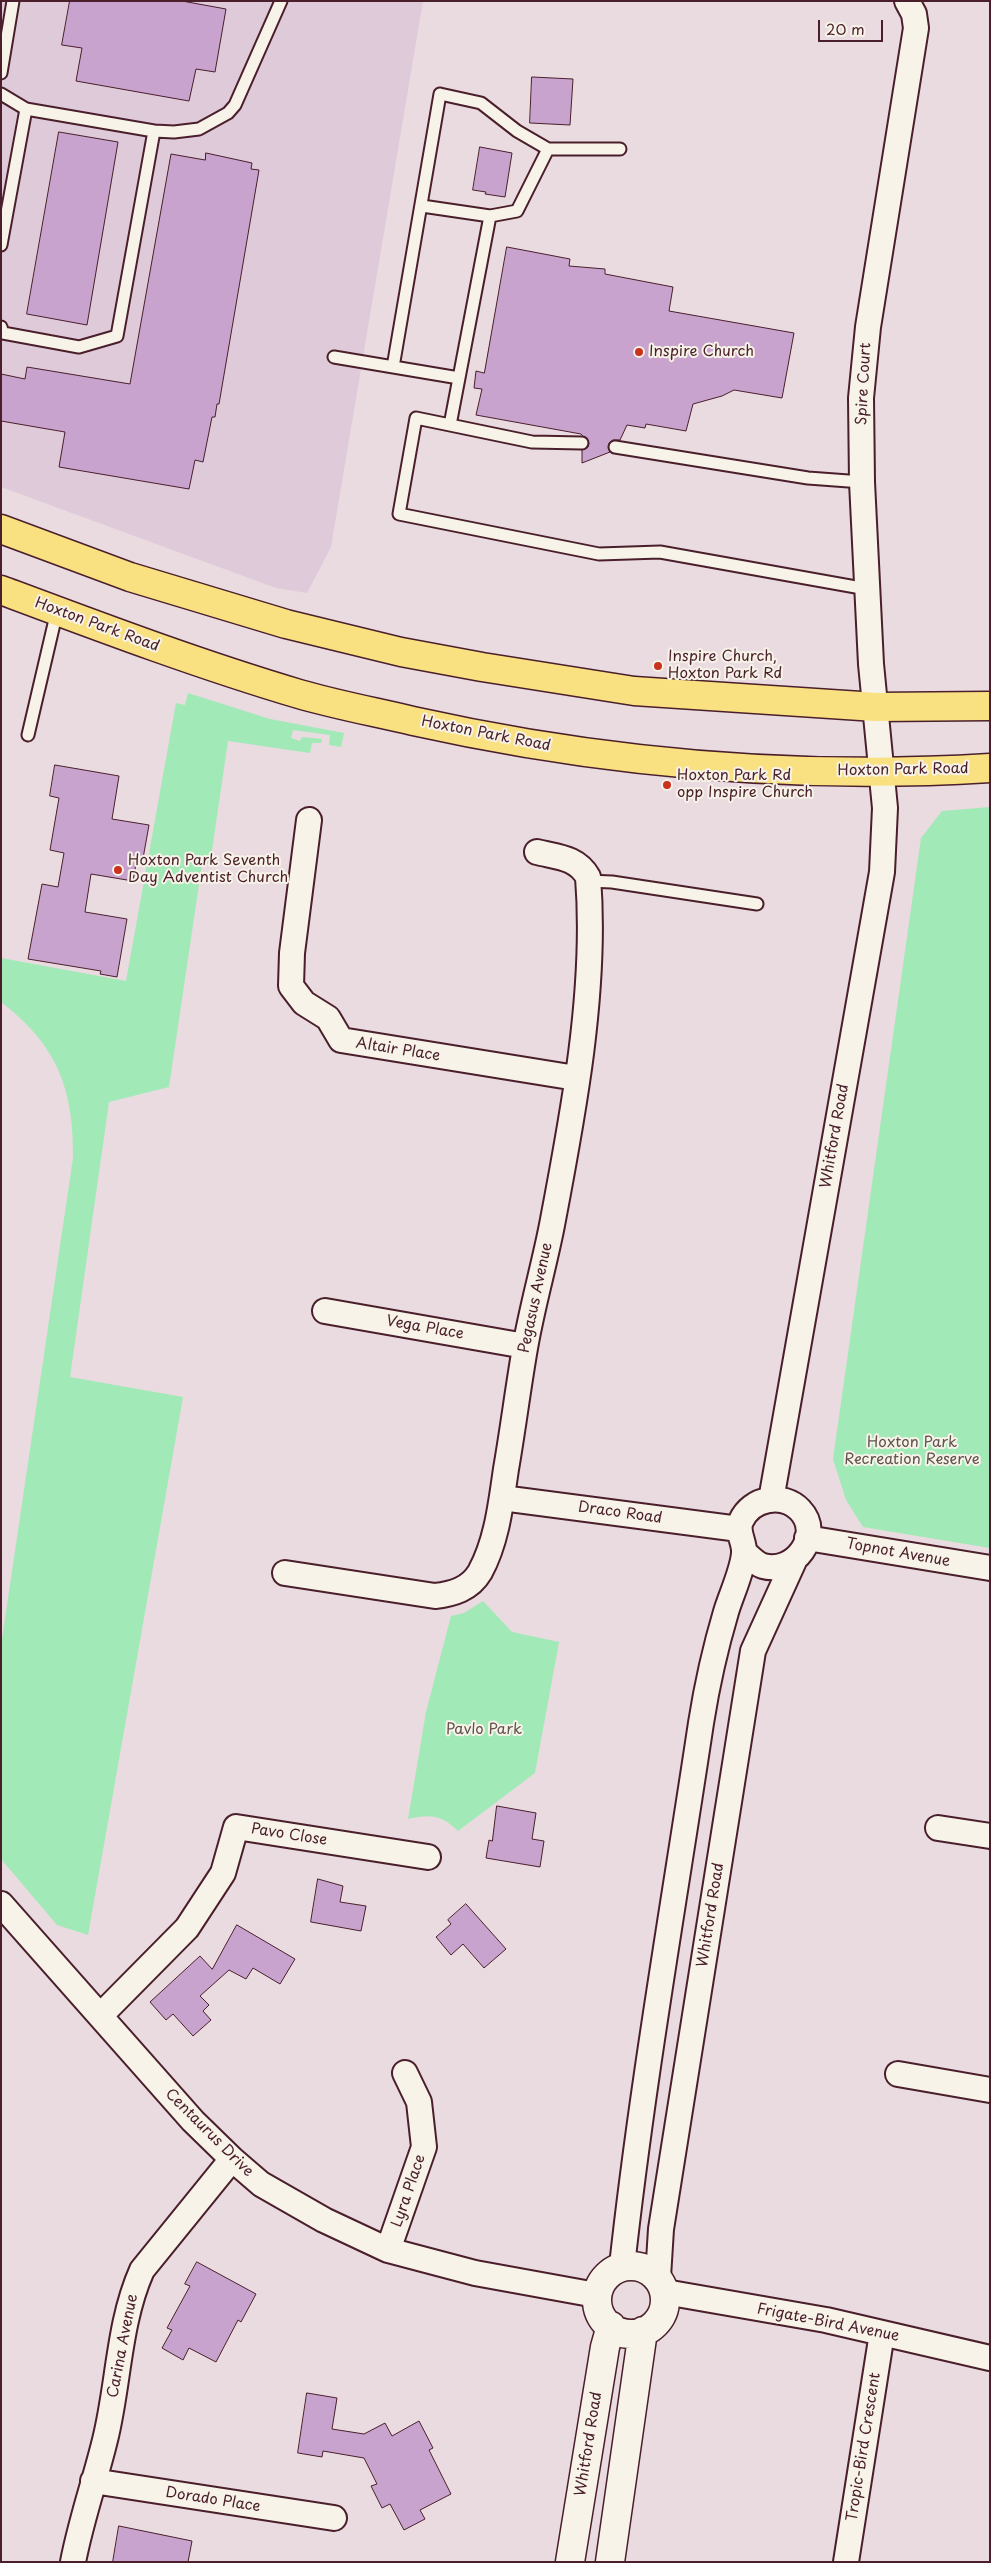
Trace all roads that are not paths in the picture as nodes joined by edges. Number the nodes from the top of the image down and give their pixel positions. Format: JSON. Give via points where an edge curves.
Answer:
{"nodes":[{"id":1,"x":14,"y":1,"type":"edge"},
{"id":2,"x":281,"y":1,"type":"edge"},
{"id":3,"x":907,"y":1,"type":"edge"},
{"id":4,"x":1,"y":73,"type":"edge"},
{"id":5,"x":1,"y":94,"type":"edge"},
{"id":6,"x":26,"y":108,"type":"junction"},
{"id":7,"x":154,"y":132,"type":"junction"},
{"id":8,"x":548,"y":149,"type":"junction"},
{"id":9,"x":620,"y":149,"type":"dead end"},
{"id":10,"x":422,"y":206,"type":"junction"},
{"id":11,"x":490,"y":216,"type":"junction"},
{"id":12,"x":1,"y":245,"type":"edge"},
{"id":13,"x":1,"y":327,"type":"edge"},
{"id":14,"x":334,"y":357,"type":"dead end"},
{"id":15,"x":393,"y":367,"type":"junction"},
{"id":16,"x":459,"y":378,"type":"junction"},
{"id":17,"x":450,"y":425,"type":"junction"},
{"id":18,"x":582,"y":443,"type":"dead end"},
{"id":19,"x":616,"y":447,"type":"dead end"},
{"id":20,"x":862,"y":482,"type":"junction"},
{"id":21,"x":1,"y":529,"type":"edge"},
{"id":22,"x":867,"y":589,"type":"junction"},
{"id":23,"x":1,"y":590,"type":"edge"},
{"id":24,"x":57,"y":611,"type":"junction"},
{"id":25,"x":990,"y":706,"type":"edge"},
{"id":26,"x":876,"y":707,"type":"junction"},
{"id":27,"x":28,"y":734,"type":"dead end"},
{"id":28,"x":990,"y":768,"type":"edge"},
{"id":29,"x":883,"y":772,"type":"junction"},
{"id":30,"x":309,"y":820,"type":"dead end"},
{"id":31,"x":537,"y":852,"type":"dead end"},
{"id":32,"x":588,"y":881,"type":"junction"},
{"id":33,"x":758,"y":904,"type":"dead end"},
{"id":34,"x":576,"y":1078,"type":"junction"},
{"id":35,"x":325,"y":1311,"type":"dead end"},
{"id":36,"x":525,"y":1346,"type":"junction"},
{"id":37,"x":502,"y":1498,"type":"junction"},
{"id":38,"x":771,"y":1500,"type":"junction"},
{"id":39,"x":739,"y":1529,"type":"junction"},
{"id":40,"x":807,"y":1538,"type":"junction"},
{"id":41,"x":744,"y":1552,"type":"junction"},
{"id":42,"x":794,"y":1562,"type":"junction"},
{"id":43,"x":990,"y":1568,"type":"edge"},
{"id":44,"x":285,"y":1573,"type":"dead end"},
{"id":45,"x":938,"y":1828,"type":"dead end"},
{"id":46,"x":990,"y":1836,"type":"edge"},
{"id":47,"x":428,"y":1857,"type":"dead end"},
{"id":48,"x":1,"y":1904,"type":"edge"},
{"id":49,"x":101,"y":2015,"type":"junction"},
{"id":50,"x":405,"y":2073,"type":"dead end"},
{"id":51,"x":898,"y":2074,"type":"dead end"},
{"id":52,"x":990,"y":2090,"type":"edge"},
{"id":53,"x":232,"y":2159,"type":"junction"},
{"id":54,"x":388,"y":2250,"type":"junction"},
{"id":55,"x":622,"y":2266,"type":"junction"},
{"id":56,"x":662,"y":2284,"type":"junction"},
{"id":57,"x":596,"y":2295,"type":"junction"},
{"id":58,"x":611,"y":2326,"type":"junction"},
{"id":59,"x":643,"y":2331,"type":"junction"},
{"id":60,"x":882,"y":2333,"type":"junction"},
{"id":61,"x":990,"y":2358,"type":"edge"},
{"id":62,"x":93,"y":2481,"type":"junction"},
{"id":63,"x":334,"y":2518,"type":"dead end"},
{"id":64,"x":73,"y":2562,"type":"edge"},
{"id":65,"x":570,"y":2562,"type":"edge"},
{"id":66,"x":610,"y":2562,"type":"edge"},
{"id":67,"x":846,"y":2562,"type":"edge"}],
"edges":[{"from":1,"to":4,"type":"lane"},
{"from":2,"to":7,"type":"lane","via":[[228,113],[199,129]]},
{"from":3,"to":20,"type":"street","name":"Spire Court","via":[[914,14],[916,28],[868,326],[861,398]]},
{"from":5,"to":6,"type":"lane"},
{"from":6,"to":7,"type":"lane"},
{"from":6,"to":12,"type":"lane"},
{"from":7,"to":13,"type":"lane","via":[[117,336],[79,347],[3,334]]},
{"from":8,"to":9,"type":"lane"},
{"from":8,"to":10,"type":"lane","via":[[517,131],[481,103],[440,94]]},
{"from":8,"to":11,"type":"lane","via":[[517,211]]},
{"from":10,"to":11,"type":"lane"},
{"from":10,"to":15,"type":"lane"},
{"from":11,"to":16,"type":"lane"},
{"from":14,"to":15,"type":"lane"},
{"from":15,"to":16,"type":"lane"},
{"from":16,"to":17,"type":"lane"},
{"from":17,"to":18,"type":"lane","via":[[532,442]]},
{"from":17,"to":22,"type":"lane","via":[[416,418],[399,514],[599,554],[660,552]]},
{"from":19,"to":20,"type":"lane","via":[[808,478]]},
{"from":20,"to":22,"type":"street","name":"Spire Court"},
{"from":21,"to":26,"type":"main road","via":[[130,577],[419,655],[634,690]]},
{"from":22,"to":26,"type":"street","name":"Spire Court"},
{"from":23,"to":24,"type":"main road","name":"Hoxton Park Road"},
{"from":24,"to":27,"type":"lane"},
{"from":24,"to":29,"type":"main road","name":"Hoxton Park Road","via":[[301,694],[448,728],[570,750],[708,766]]},
{"from":25,"to":26,"type":"main road"},
{"from":26,"to":29,"type":"street","name":"Spire Court"},
{"from":28,"to":29,"type":"main road","name":"Hoxton Park Road"},
{"from":29,"to":38,"type":"street","name":"Whitford Road","via":[[886,808],[882,872]]},
{"from":30,"to":34,"type":"street","name":"Altair Place","via":[[292,952],[291,986],[304,1003],[328,1018],[341,1040]]},
{"from":31,"to":32,"type":"street","via":[[582,866]]},
{"from":32,"to":33,"type":"lane"},
{"from":32,"to":34,"type":"street","name":"Pegasus Avenue","via":[[590,967]]},
{"from":34,"to":36,"type":"street","name":"Pegasus Avenue","via":[[552,1225]]},
{"from":35,"to":36,"type":"street","name":"Vega Place"},
{"from":36,"to":37,"type":"street","name":"Pegasus Avenue"},
{"from":37,"to":39,"type":"street","name":"Draco Road"},
{"from":37,"to":44,"type":"street","name":"Pegasus Avenue","via":[[487,1558],[480,1572],[467,1586],[452,1594],[415,1594]]},
{"from":38,"to":39,"type":"street","via":[[764,1500],[749,1509]]},
{"from":38,"to":40,"type":"street","via":[[782,1500],[800,1510],[808,1526]]},
{"from":39,"to":41,"type":"street"},
{"from":40,"to":42,"type":"street","via":[[806,1547]]},
{"from":40,"to":43,"type":"street","name":"Topnot Avenue"},
{"from":41,"to":42,"type":"street","via":[[761,1566],[776,1568]]},
{"from":41,"to":55,"type":"street","via":[[708,1679]]},
{"from":42,"to":56,"type":"street","name":"Whitford Road","via":[[753,1651],[661,2229]]},
{"from":45,"to":46,"type":"street"},
{"from":47,"to":49,"type":"street","name":"Pavo Close","via":[[236,1827],[222,1873],[187,1928]]},
{"from":48,"to":49,"type":"street","name":"Centaurus Drive"},
{"from":49,"to":53,"type":"street","name":"Centaurus Drive","via":[[193,2121]]},
{"from":50,"to":54,"type":"street","name":"Lyra Place","via":[[419,2102],[424,2147]]},
{"from":51,"to":52,"type":"street"},
{"from":53,"to":54,"type":"street","name":"Centaurus Drive","via":[[261,2184],[324,2220]]},
{"from":53,"to":62,"type":"street","name":"Carina Avenue","via":[[142,2270],[134,2288],[105,2440]]},
{"from":54,"to":57,"type":"street","name":"Centaurus Drive","via":[[475,2273]]},
{"from":55,"to":56,"type":"street","via":[[640,2266]]},
{"from":55,"to":57,"type":"street","via":[[606,2275]]},
{"from":56,"to":59,"type":"street","via":[[663,2313],[652,2328]]},
{"from":56,"to":60,"type":"street","name":"Frigate-Bird Avenue"},
{"from":57,"to":58,"type":"street","via":[[602,2318]]},
{"from":58,"to":59,"type":"street","via":[[618,2332],[633,2334]]},
{"from":58,"to":65,"type":"street","name":"Whitford Road","via":[[604,2347]]},
{"from":59,"to":66,"type":"street"},
{"from":60,"to":61,"type":"street","name":"Frigate-Bird Avenue"},
{"from":60,"to":67,"type":"street","name":"Tropic-Bird Crescent"},
{"from":62,"to":63,"type":"street","name":"Dorado Place"},
{"from":62,"to":64,"type":"street","name":"Carina Avenue"}]}
